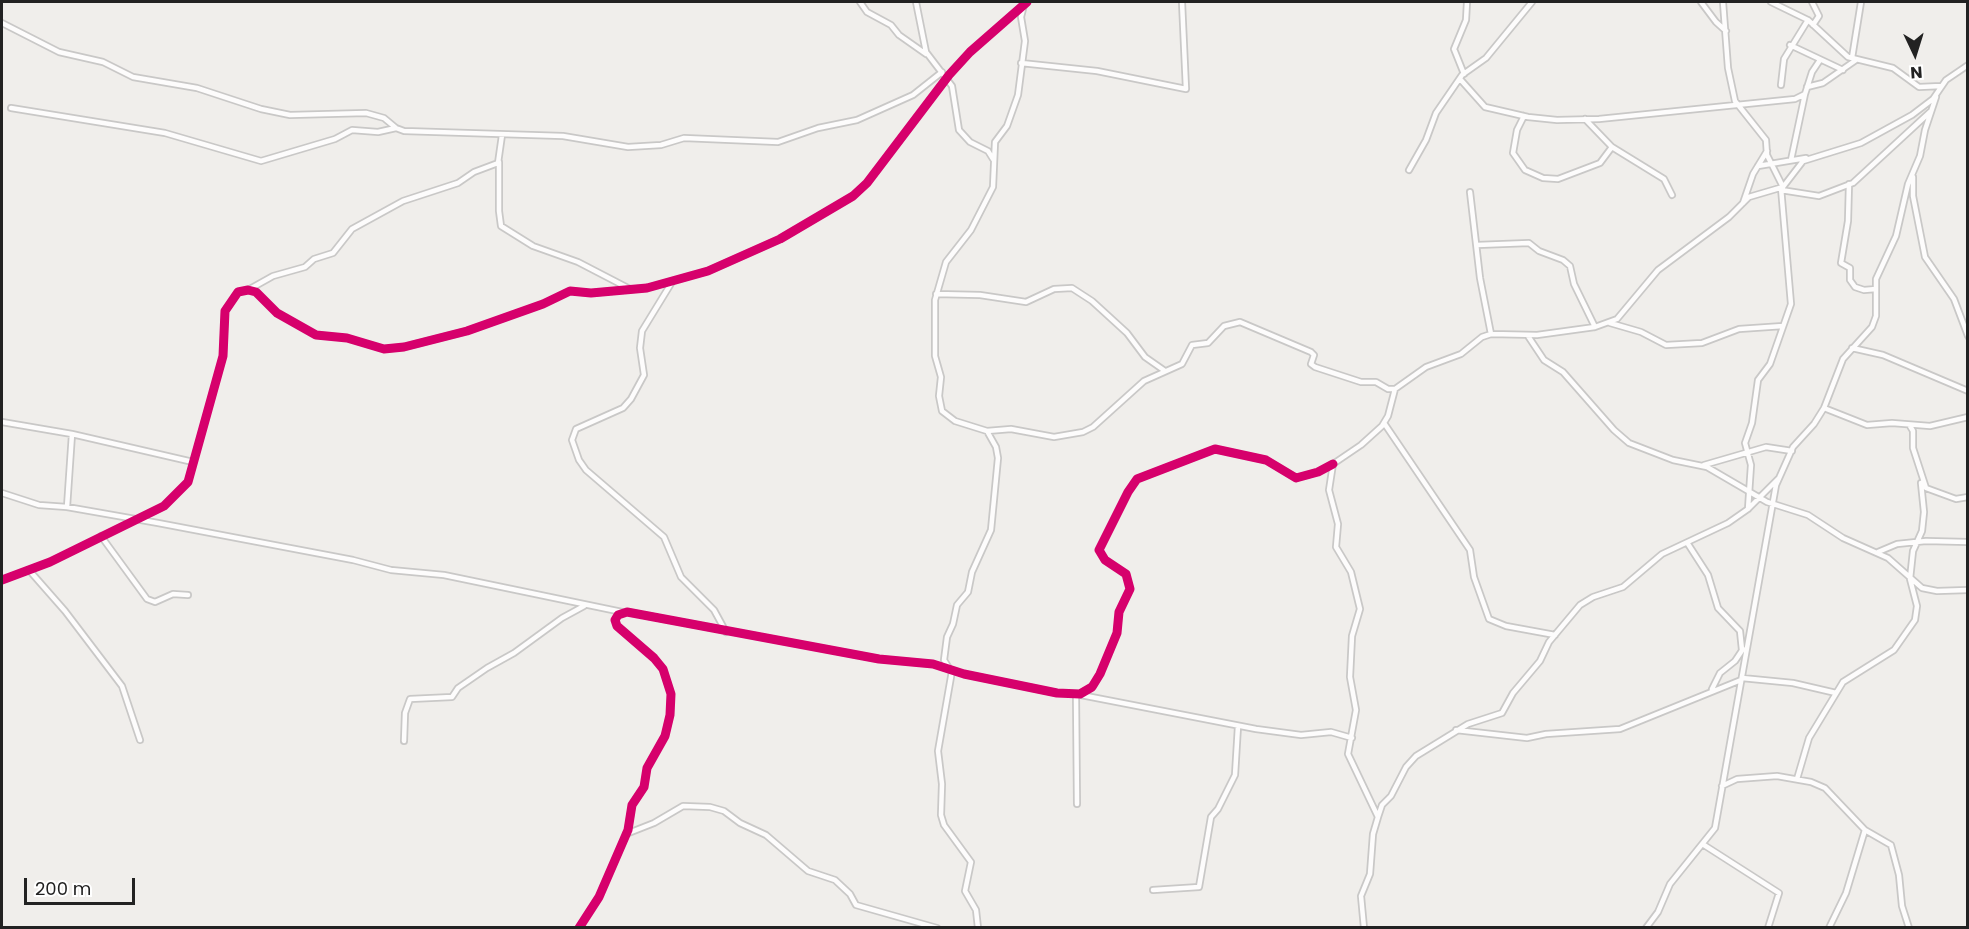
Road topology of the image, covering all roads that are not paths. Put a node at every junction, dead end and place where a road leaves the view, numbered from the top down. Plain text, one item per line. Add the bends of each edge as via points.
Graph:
1 (860, 2) edge
2 (916, 2) edge
3 (1026, 2) edge
4 (1182, 2) edge
5 (1467, 2) edge
6 (1532, 2) edge
7 (1701, 2) edge
8 (1724, 2) edge
9 (1771, 2) edge
10 (1812, 2) edge
11 (1861, 2) edge
12 (1808, 21) junction
13 (2, 23) edge
14 (1813, 25) junction
15 (1726, 31) junction
16 (1790, 45) junction
17 (928, 56) junction
18 (1854, 59) junction
19 (1820, 60) junction
20 (1021, 63) junction
21 (1968, 65) edge
22 (1843, 70) junction
23 (942, 72) junction
24 (1464, 74) junction
25 (947, 77) junction
26 (1460, 79) junction
27 (1781, 85) dead end
28 (1941, 86) junction
29 (1807, 87) junction
30 (1805, 94) junction
31 (1936, 95) junction
32 (1737, 105) junction
33 (11, 108) dead end
34 (1930, 112) junction
35 (1524, 116) junction
36 (1585, 119) junction
37 (396, 128) junction
38 (502, 135) junction
39 (1612, 147) junction
40 (1767, 151) junction
41 (1817, 155) junction
42 (1791, 160) junction
43 (994, 161) junction
44 (500, 162) junction
45 (1772, 162) junction
46 (1758, 166) junction
47 (1409, 170) dead end
48 (1913, 172) junction
49 (1850, 184) junction
50 (1782, 188) junction
51 (1470, 192) dead end
52 (1672, 195) dead end
53 (1743, 203) junction
54 (1477, 245) junction
55 (672, 282) junction
56 (630, 289) junction
57 (1876, 289) junction
58 (248, 290) junction
59 (936, 294) junction
60 (1610, 322) junction
61 (1783, 326) junction
62 (1595, 327) junction
63 (1491, 334) junction
64 (1528, 336) junction
65 (1968, 336) edge
66 (1852, 348) junction
67 (1165, 371) junction
68 (1395, 389) junction
69 (1968, 391) edge
70 (1824, 408) junction
71 (1967, 417) edge
72 (2, 422) edge
73 (1384, 423) junction
74 (1910, 426) junction
75 (987, 431) junction
76 (72, 434) junction
77 (1792, 451) junction
78 (1748, 453) junction
79 (193, 462) junction
80 (1333, 464) junction
81 (1702, 465) junction
82 (1778, 479) junction
83 (1921, 483) dead end
84 (1751, 492) junction
85 (2, 493) edge
86 (1758, 497) junction
87 (1968, 497) edge
88 (1772, 504) junction
89 (67, 507) junction
90 (1748, 509) junction
91 (136, 520) junction
92 (101, 536) junction
93 (1917, 542) junction
94 (1968, 542) edge
95 (1688, 544) junction
96 (1878, 552) junction
97 (28, 570) junction
98 (1910, 579) junction
99 (2, 580) edge
100 (1968, 590) edge
101 (188, 595) dead end
102 (586, 606) junction
103 (626, 612) junction
104 (726, 632) junction
105 (1555, 635) junction
106 (1747, 644) junction
107 (1742, 650) junction
108 (951, 671) junction
109 (1741, 679) junction
110 (1712, 690) junction
111 (1836, 693) junction
112 (1077, 694) junction
113 (1238, 726) junction
114 (1456, 730) junction
115 (1352, 738) junction
116 (140, 740) dead end
117 (404, 741) dead end
118 (1724, 778) junction
119 (1737, 779) junction
120 (1797, 779) junction
121 (1722, 786) junction
122 (1077, 804) dead end
123 (1378, 817) junction
124 (1865, 830) junction
125 (626, 834) junction
126 (1704, 845) junction
127 (1153, 890) dead end
128 (579, 927) edge
129 (937, 927) edge
130 (978, 927) edge
131 (1365, 927) edge
132 (1646, 927) edge
133 (1768, 927) edge
134 (1829, 927) edge
135 (1909, 927) edge

1 - 17 street via 867,12 891,25
2 - 17 street
3 - 20 street via 1022,14 1025,37
3 - 25 street
4 - 20 street via 1186,89 1097,71
5 - 24 street via 1466,20 1454,49
6 - 24 street via 1486,58
7 - 15 street
8 - 15 street
9 - 12 street
10 - 14 street via 1819,16
11 - 18 street
12 - 14 street
12 - 16 street
13 - 37 street via 59,52 103,62 140,79 197,88 294,116 366,112 384,118
14 - 18 street via 1831,44
15 - 32 street via 1728,68
16 - 19 street
16 - 27 street
17 - 23 street
18 - 22 street
18 - 28 street via 1893,68 1919,87
19 - 22 street
19 - 29 street
20 - 43 street via 1016,102 1007,126 996,138
21 - 28 street
22 - 29 street via 1818,86
23 - 25 street
23 - 38 street via 913,95 857,120 774,142 684,138 662,145 628,147 573,137
24 - 26 street
25 - 43 street via 960,130 969,142 988,151
25 - 55 street via 872,177 853,196 780,239 708,271
26 - 35 street via 1485,107
26 - 47 street via 1436,112
28 - 31 street
29 - 30 street
30 - 32 street via 1795,99
30 - 42 street
31 - 34 street
31 - 41 street via 1912,115 1876,135
32 - 36 street
32 - 40 street via 1765,139
33 - 37 street via 165,133 261,161 335,139 350,130 378,132
34 - 48 street
34 - 49 street via 1869,171
35 - 36 street
35 - 39 street via 1513,153 1526,170 1543,178 1558,179 1600,163
36 - 39 street
37 - 38 street via 422,133
38 - 44 street
39 - 52 street via 1664,179
40 - 45 street
40 - 46 street
41 - 42 street
41 - 50 street via 1799,164
42 - 45 street
43 - 59 street via 993,187 971,230 946,262
44 - 56 street via 501,226 533,246 570,259
44 - 58 street via 458,183 403,201 352,229 333,253
45 - 46 street
45 - 50 street
46 - 53 street
48 - 57 street via 1898,229 1876,279
48 - 65 street via 1913,196 1925,257 1954,299
49 - 50 street via 1819,196
49 - 57 street via 1840,263 1850,268 1855,287
50 - 53 street via 1753,195
50 - 61 street via 1791,297
51 - 54 street
53 - 60 street via 1658,270 1622,314
54 - 62 street via 1529,243 1563,260 1570,266 1574,284
54 - 63 street
55 - 56 street
55 - 104 street via 642,331 644,375 634,395 623,408 576,429 572,440 586,470 664,537 681,577 714,610
56 - 58 street via 570,291 467,331 384,349 347,338 316,335 277,313 256,292
57 - 66 street via 1872,327
58 - 79 street via 238,292 227,305 223,356
59 - 67 street via 1026,302 1054,289 1072,288 1092,301 1127,333 1145,357
59 - 75 street via 935,356 941,377 942,411 955,421
60 - 61 street via 1666,345 1701,344 1742,328
60 - 62 street
61 - 78 street via 1770,364 1758,380 1752,423 1745,440
62 - 64 street
63 - 64 street
63 - 68 street via 1461,354 1426,367
64 - 81 street via 1544,360 1563,372 1626,441 1673,460
66 - 69 street via 1883,355
66 - 70 street via 1839,366
67 - 68 street via 1182,364 1192,345 1208,343 1224,327 1240,322 1313,352 1311,364 1315,367
67 - 75 street via 1143,381 1093,427 1073,436 1046,437 1011,429
68 - 73 street
70 - 74 street via 1860,423
70 - 77 street
71 - 74 street via 1930,426
72 - 76 street
73 - 80 street
73 - 105 street via 1470,550 1474,577 1489,619
74 - 87 street via 1922,484 1936,494 1956,499
75 - 108 street via 998,458 991,530 946,637 944,660
76 - 79 street
76 - 89 street
77 - 78 street via 1766,447
77 - 82 street
78 - 81 street
78 - 84 street via 1752,465
79 - 91 street via 190,479 175,498
80 - 112 street via 1296,478 1272,462 1215,449 1137,479 1099,550 1105,560 1126,574 1130,589 1100,674 1092,687
80 - 115 street via 1329,490 1338,524 1336,547 1351,573 1360,609 1352,644 1350,677 1356,710
81 - 84 street
82 - 86 street
82 - 88 street
83 - 93 street via 1924,512
84 - 86 street
84 - 90 street
85 - 89 street via 39,505
86 - 88 street
86 - 90 street
88 - 96 street via 1808,514 1843,538
88 - 106 street
89 - 91 street
90 - 95 street
91 - 92 street
91 - 102 street via 391,570 444,575
92 - 97 street
92 - 101 street via 147,599 154,602 173,594
93 - 94 street
93 - 96 street via 1897,544
93 - 98 street
95 - 105 street via 1659,556 1623,587 1585,601
95 - 107 street via 1708,575 1718,608 1740,631
96 - 98 street
97 - 99 street
97 - 116 street via 74,622 122,686
98 - 100 street via 1928,590
98 - 111 street via 1917,606 1913,624 1894,650 1848,678
102 - 103 street
102 - 117 street via 561,618 458,688 452,697 410,699
103 - 104 street
103 - 125 street via 617,616 617,626 659,663 669,685 671,703 666,732 648,765 644,787 632,805
104 - 108 street via 879,659 933,664
105 - 114 street via 1502,713
106 - 107 street
106 - 109 street
107 - 110 street via 1720,674
108 - 112 street
108 - 130 street via 938,751 940,815 971,862 965,891 978,915
109 - 110 street
109 - 111 street via 1804,685
109 - 118 street
110 - 114 street via 1607,731 1527,738
111 - 120 street via 1809,738
112 - 113 street
112 - 122 street
113 - 115 street via 1301,735 1331,732
113 - 127 street via 1235,775 1210,817 1199,887
114 - 123 street via 1426,747 1411,761
115 - 123 street via 1350,763
118 - 119 street
118 - 121 street
119 - 120 street
119 - 121 street
120 - 124 street via 1825,788
121 - 126 street via 1715,828
123 - 131 street via 1370,874 1361,896
124 - 134 street via 1846,893
124 - 135 street via 1892,848
125 - 128 street via 599,897
125 - 129 street via 683,806 724,811 766,835 808,871 835,880 856,906
126 - 132 street via 1670,884 1657,915
126 - 133 street via 1779,893

